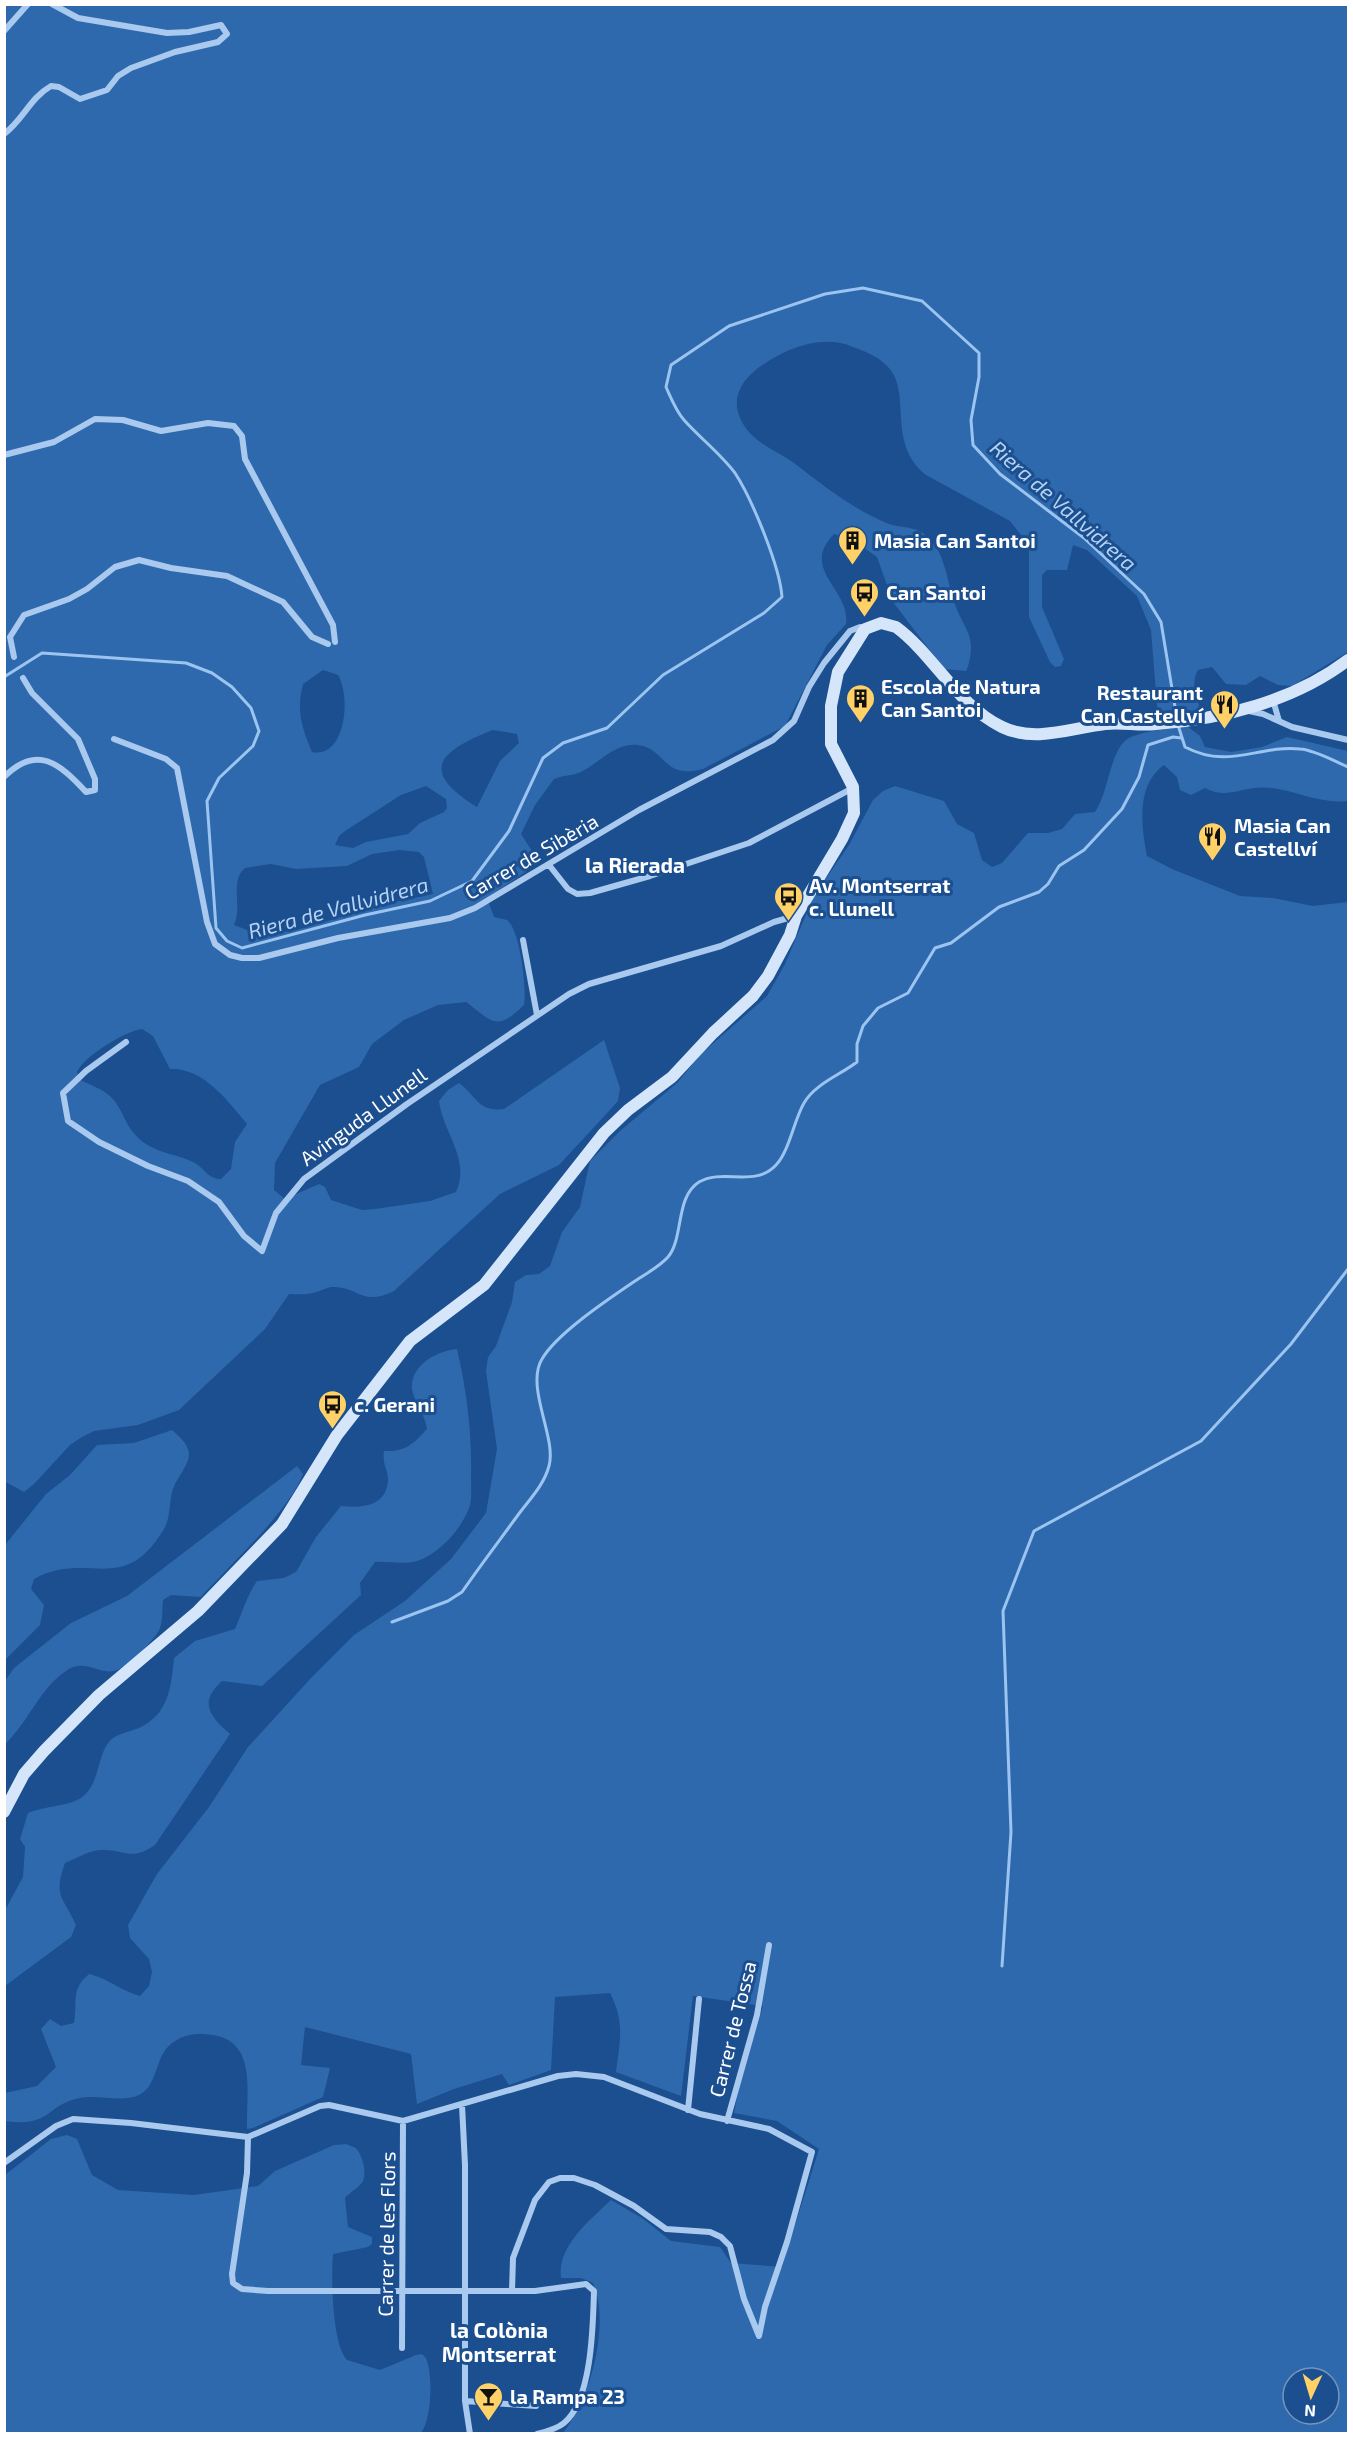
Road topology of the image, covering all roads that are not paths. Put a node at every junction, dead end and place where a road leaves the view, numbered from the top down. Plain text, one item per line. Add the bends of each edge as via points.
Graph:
1 (28, 4) edge
2 (52, 4) edge
3 (4, 31) edge
4 (4, 134) edge
5 (4, 455) edge
6 (865, 629) junction
7 (14, 657) dead end
8 (1348, 660) edge
9 (24, 678) dead end
10 (1270, 701) junction
11 (1239, 711) junction
12 (1271, 717) junction
13 (1282, 723) junction
14 (114, 740) dead end
15 (1348, 740) edge
16 (4, 777) edge
17 (853, 788) junction
18 (549, 865) junction
19 (796, 916) junction
20 (523, 940) dead end
21 (537, 1015) junction
22 (126, 1042) dead end
23 (4, 1812) edge
24 (769, 1945) dead end
25 (699, 1999) dead end
26 (462, 2105) junction
27 (688, 2110) junction
28 (402, 2121) junction
29 (727, 2121) junction
30 (248, 2137) junction
31 (4, 2163) edge
32 (463, 2289) junction
33 (401, 2291) junction
34 (512, 2291) junction
35 (402, 2348) dead end
36 (465, 2401) junction
37 (536, 2406) dead end
38 (470, 2433) edge
39 (537, 2433) edge

1 - 3 street
2 - 4 street via 68,15 87,20 167,33 221,25 227,34 218,42 131,68 98,94 80,99 51,86 35,98
5 - 7 street via 54,442 95,419 114,418 161,431 219,422 234,426 242,435 245,459 333,625 331,643 312,637 283,602 227,576 139,560 115,567 69,599 24,615 10,638
6 - 11 street via 881,623 896,627 983,715 1009,730 1039,734 1109,724 1166,723
6 - 17 street via 838,672 830,716 832,749
6 - 18 street, Carrer de Sibèria via 850,631 812,682 794,721 776,738 639,810
8 - 10 street via 1324,677
9 - 16 street via 30,690 78,739 95,779 95,790 86,792 59,767 33,759 19,762
10 - 11 street
10 - 12 street via 1267,710
10 - 13 street
11 - 12 street
12 - 13 street
13 - 15 street
14 - 18 street, Carrer de Sibèria via 166,759 177,768 210,933 220,949 235,957 259,958 338,938 460,916
17 - 18 street via 748,843 597,891 577,894 568,889
17 - 19 street via 852,818
19 - 21 street, Avinguda Llunell via 721,946 589,984
19 - 23 street via 782,952 753,996 672,1077 617,1120 551,1197 484,1285 410,1341 337,1435 282,1524 198,1611 99,1695 44,1751 24,1774
20 - 21 street
21 - 22 street, Avinguda Llunell via 304,1179 276,1213 262,1251 244,1236 219,1202 188,1181 99,1142 69,1121 63,1094 86,1071
24 - 29 street, Carrer de Tossa via 757,2014
25 - 27 street
26 - 27 street via 558,2076 592,2074
26 - 28 street
26 - 32 street
27 - 29 street
28 - 30 street via 329,2105
28 - 33 street, Carrer de les Flors
29 - 34 street via 768,2129 812,2152 759,2336 730,2246 721,2237 710,2232 666,2229 625,2201 574,2178 549,2182 535,2200 513,2258
30 - 31 street via 85,2119 64,2122
30 - 33 street via 250,2153 233,2283 242,2289 268,2291
32 - 33 street
32 - 34 street
32 - 36 street
33 - 35 street, Carrer de les Flors
34 - 39 street via 586,2284 594,2291 591,2343 584,2385 575,2408 564,2424
36 - 37 street
36 - 38 street

